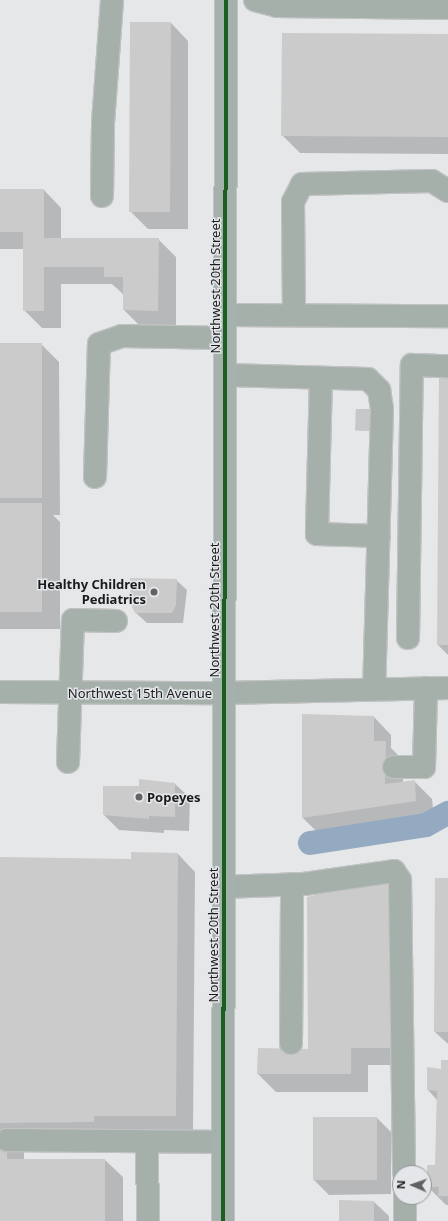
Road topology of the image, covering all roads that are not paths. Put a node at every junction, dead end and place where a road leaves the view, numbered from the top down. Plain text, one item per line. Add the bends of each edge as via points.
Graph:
1 (112, 0) edge
2 (226, 0) edge
3 (255, 0) edge
4 (448, 8) edge
5 (448, 191) edge
6 (102, 196) dead end
7 (225, 315) junction
8 (294, 315) junction
9 (448, 316) edge
10 (225, 338) junction
11 (448, 366) edge
12 (225, 375) junction
13 (321, 378) junction
14 (368, 379) junction
15 (367, 406) tunnel mouth
16 (366, 431) tunnel mouth
17 (95, 477) dead end
18 (379, 506) junction
19 (379, 536) junction
20 (116, 621) dead end
21 (408, 638) dead end
22 (426, 688) junction
23 (448, 688) edge
24 (374, 689) junction
25 (0, 692) edge
26 (68, 692) junction
27 (224, 693) junction
28 (68, 762) dead end
29 (394, 767) dead end
30 (292, 884) junction
31 (223, 887) junction
32 (291, 1043) dead end
33 (7, 1140) dead end
34 (147, 1142) junction
35 (223, 1142) junction
36 (404, 1165) edge
37 (405, 1205) edge
38 (148, 1221) edge
39 (223, 1221) edge
40 (405, 1221) edge

1 - 6 street via 103,123
2 - 7 main road, Northwest 20th Street
3 - 4 street via 277,6
5 - 8 street via 432,181 302,184 294,202
7 - 8 street
7 - 10 main road, Northwest 20th Street
8 - 9 street
10 - 12 main road, Northwest 20th Street
10 - 17 street via 122,336 99,344
11 - 21 street via 412,366
12 - 13 street
12 - 27 main road, Northwest 20th Street
13 - 14 street
13 - 19 street via 317,534
14 - 15 street
14 - 18 street via 379,390 382,409
16 - 18 street via 366,462
18 - 19 street
19 - 24 street
20 - 26 street via 72,620
22 - 23 street, Northwest 15th Avenue
22 - 24 street, Northwest 15th Avenue
22 - 29 street via 424,767
24 - 27 street, Northwest 15th Avenue
25 - 26 street, Northwest 15th Avenue
26 - 27 street, Northwest 15th Avenue
26 - 28 street
27 - 31 main road, Northwest 20th Street
30 - 31 street
30 - 32 street
30 - 36 street via 394,871 400,880
31 - 35 main road, Northwest 20th Street
33 - 34 street
34 - 35 street
34 - 38 street
35 - 39 main road, Northwest 20th Street
37 - 40 street

